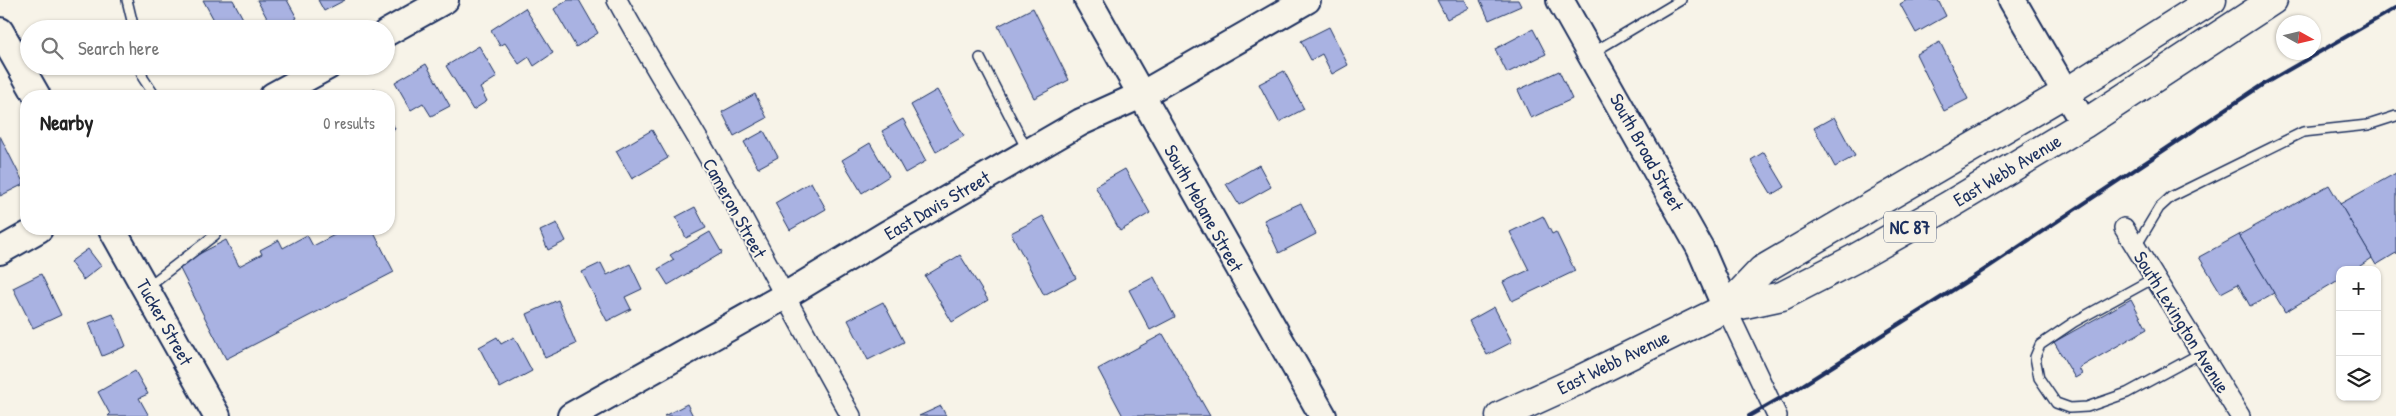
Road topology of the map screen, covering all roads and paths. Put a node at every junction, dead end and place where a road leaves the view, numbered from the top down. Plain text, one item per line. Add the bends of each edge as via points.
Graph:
1 (127, 0) edge
2 (445, 0) edge
3 (617, 0) edge
4 (1088, 0) edge
5 (1307, 0) edge
6 (1560, 0) edge
7 (1681, 0) edge
8 (2012, 0) edge
9 (2212, 0) edge
10 (2273, 0) edge
11 (132, 20) edge
12 (395, 29) edge
13 (0, 31) edge
14 (1591, 53) junction
15 (980, 58) dead end
16 (20, 66) edge
17 (25, 75) edge
18 (142, 75) edge
19 (312, 75) edge
20 (34, 90) edge
21 (151, 90) edge
22 (284, 90) edge
23 (2065, 93) junction
24 (1141, 95) junction
25 (2396, 116) edge
26 (2084, 124) junction
27 (1028, 152) junction
28 (2124, 228) dead end
29 (28, 235) edge
30 (115, 235) edge
31 (215, 235) edge
32 (2135, 248) junction
33 (0, 251) edge
34 (2154, 278) junction
35 (145, 288) junction
36 (783, 296) junction
37 (1726, 308) junction
38 (2201, 353) junction
39 (217, 416) edge
40 (571, 416) edge
41 (851, 416) edge
42 (1323, 416) edge
43 (1500, 416) edge
44 (1777, 416) edge
45 (2240, 416) edge

1 - 11 lane
2 - 12 street
3 - 36 street, Cameron Street via 732,199
4 - 24 street, South Mebane Street
5 - 24 street, East Davis Street
6 - 14 street, South Broad Street
7 - 14 lane
8 - 23 street
9 - 23 highway, East Webb Avenue / NC 87
10 - 26 highway, East Webb Avenue / NC 87
13 - 16 street
14 - 37 street, South Broad Street via 1700,248
15 - 27 lane
17 - 20 street
18 - 21 lane
19 - 22 street
23 - 26 street
23 - 37 highway, East Webb Avenue / NC 87 via 1762,270
24 - 27 street, East Davis Street via 1081,122
24 - 42 street, South Mebane Street
25 - 32 lane via 2368,125 2304,132 2171,197 2159,208
26 - 37 highway, East Webb Avenue / NC 87 via 1940,210 1782,296
27 - 36 street, East Davis Street
28 - 32 street, South Lexington Avenue
29 - 33 street
30 - 35 street, Tucker Street
31 - 35 lane
32 - 34 street, South Lexington Avenue
34 - 38 street, South Lexington Avenue
34 - 38 lane via 2074,322 2040,345 2035,357 2039,378 2056,403 2070,408 2088,408 2127,393
35 - 39 street, Tucker Street
36 - 40 street, East Davis Street
36 - 41 street, Cameron Street
37 - 43 highway, East Webb Avenue / NC 87
37 - 44 street
38 - 45 street, South Lexington Avenue

